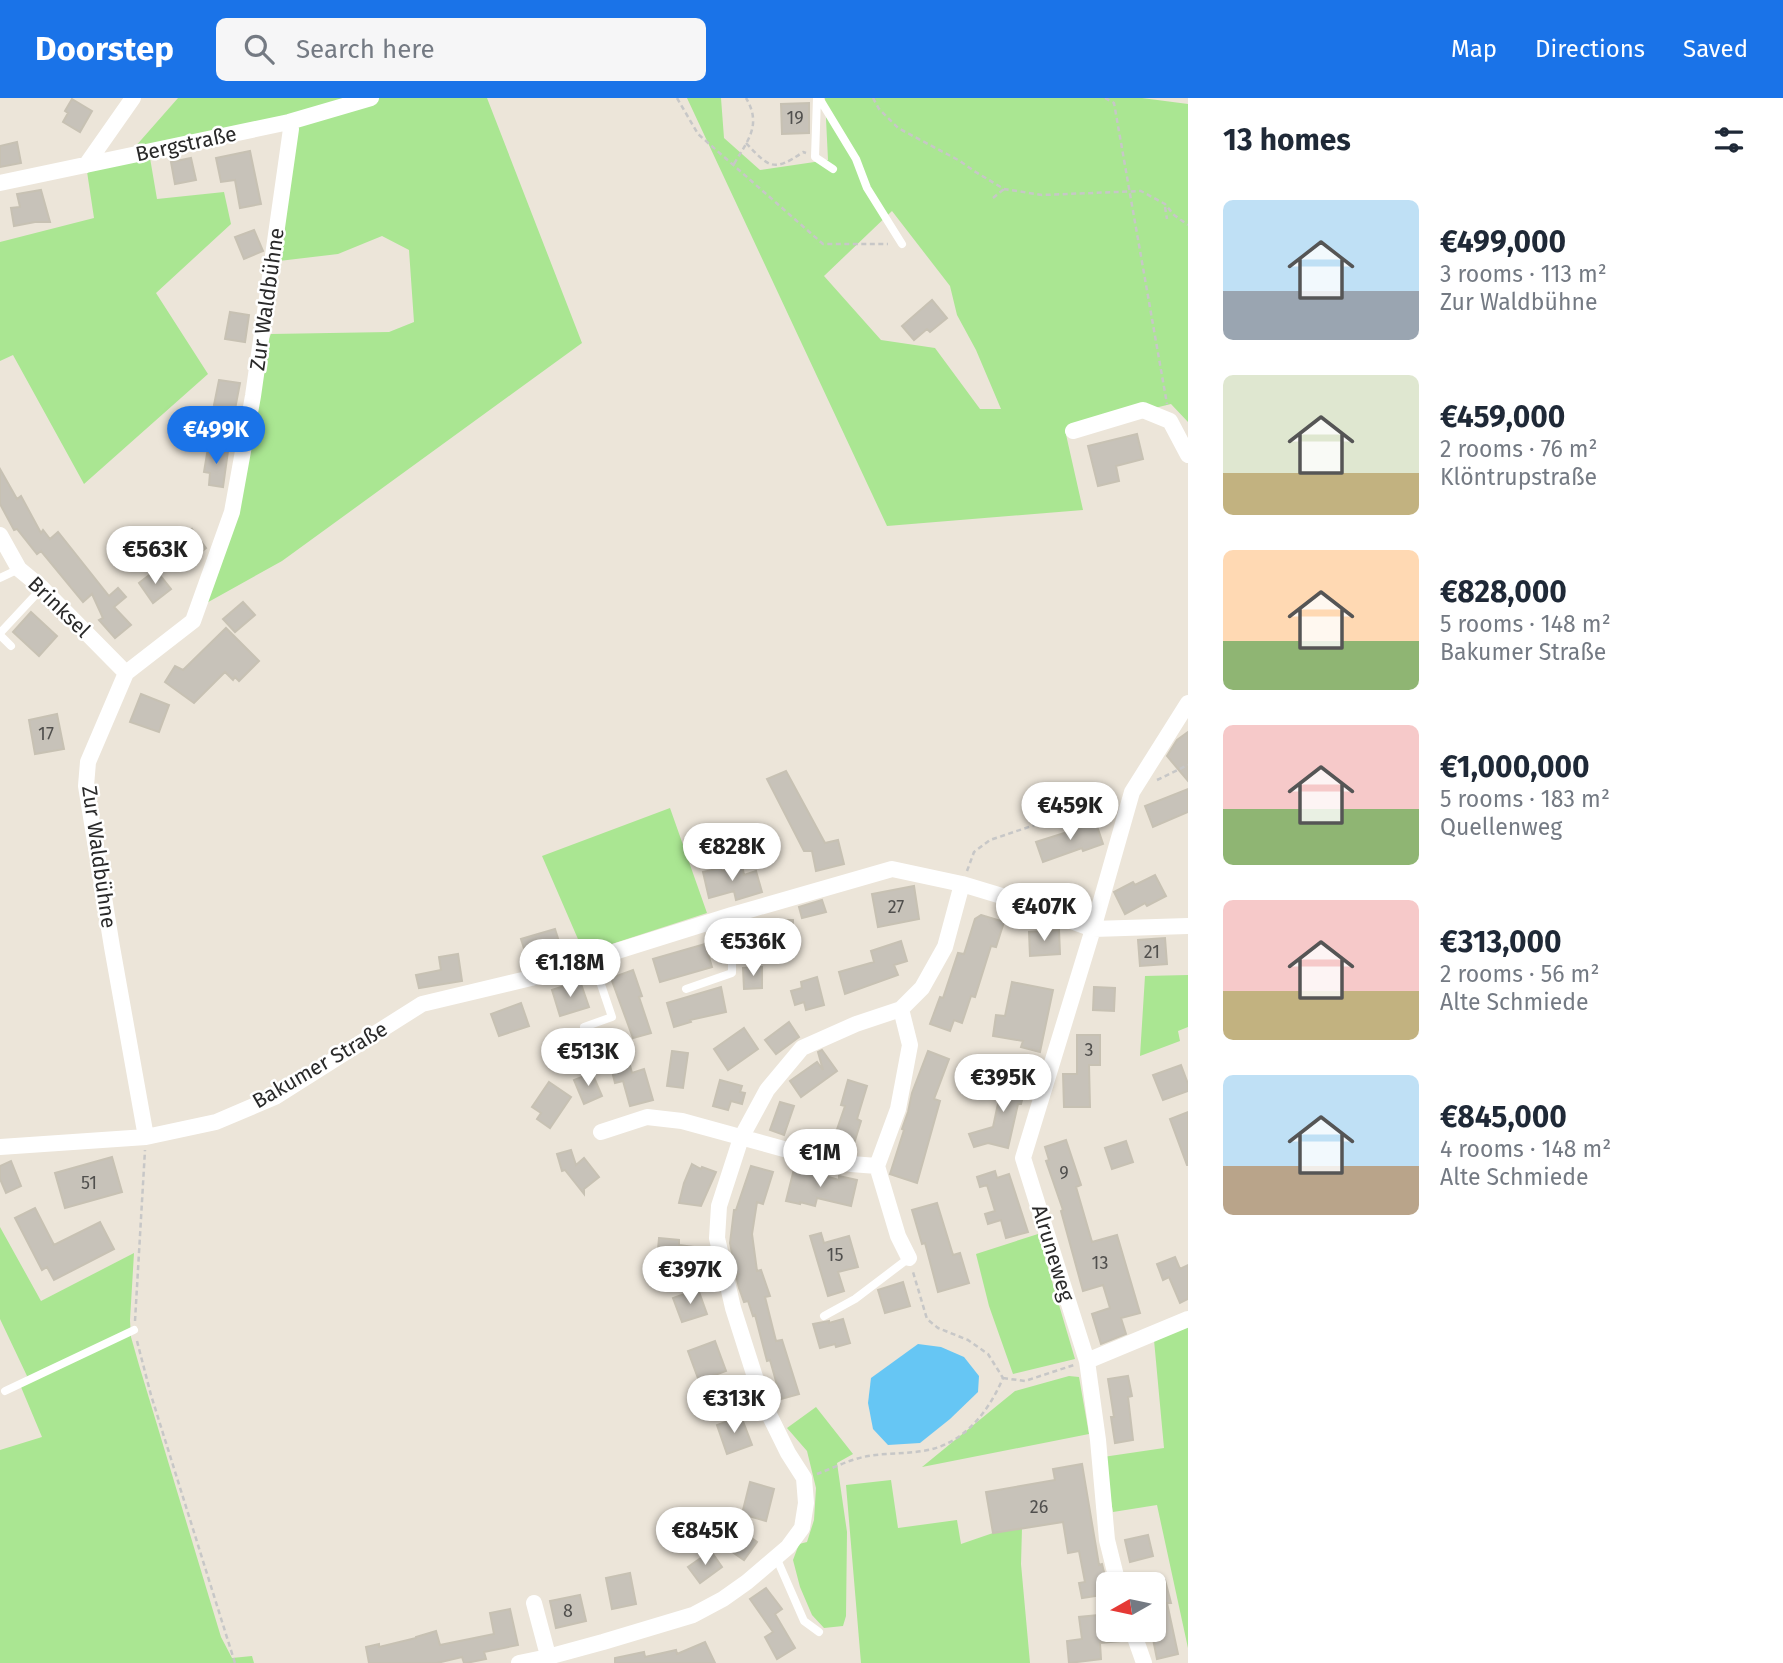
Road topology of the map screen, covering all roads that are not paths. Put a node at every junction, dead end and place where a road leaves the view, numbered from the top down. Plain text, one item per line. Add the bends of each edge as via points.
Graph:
1 (133, 98) edge
2 (371, 98) edge
3 (818, 98) edge
4 (289, 122) junction
5 (86, 165) junction
6 (833, 169) dead end
7 (0, 183) edge
8 (902, 244) road end
9 (1073, 431) dead end
10 (1188, 455) edge
11 (0, 535) edge
12 (19, 569) junction
13 (0, 578) edge
14 (42, 588) junction
15 (0, 634) edge
16 (11, 646) dead end
17 (126, 673) junction
18 (1188, 703) edge
19 (962, 884) junction
20 (732, 915) junction
21 (1188, 926) edge
22 (1093, 929) junction
23 (592, 958) junction
24 (685, 989) dead end
25 (901, 1009) junction
26 (583, 1027) dead end
27 (601, 1132) dead end
28 (146, 1137) junction
29 (741, 1138) junction
30 (0, 1147) edge
31 (877, 1166) junction
32 (909, 1258) joint
33 (824, 1316) dead end
34 (1188, 1320) edge
35 (134, 1330) road end
36 (1087, 1361) junction
37 (5, 1391) dead end
38 (776, 1557) junction
39 (1115, 1572) edge
40 (534, 1603) dead end
41 (819, 1632) dead end
42 (1137, 1642) edge
43 (549, 1660) edge
44 (519, 1663) edge
45 (1144, 1663) edge

1 - 5 street
2 - 4 street, Bergstraße
3 - 6 lane via 815,157
3 - 8 lane
4 - 5 street, Bergstraße
4 - 17 street, Zur Waldbühne via 271,274 232,512 193,621
5 - 7 street, Bergstraße
9 - 10 street via 1143,410 1170,421
11 - 12 street, Brinksel
12 - 13 lane
12 - 14 street, Brinksel
14 - 15 lane
14 - 17 street, Brinksel
15 - 16 lane
17 - 28 street, Zur Waldbühne via 88,762 86,786
18 - 22 street, Alruneweg via 1132,792
19 - 20 street, Bakumer Straße via 892,869
19 - 22 street, Bakumer Straße
19 - 25 street via 945,947 922,988
20 - 23 street, Bakumer Straße
20 - 24 lane via 732,973
21 - 22 street, Bakumer Straße
22 - 36 street, Alruneweg via 1023,1158
23 - 26 lane via 612,1017
23 - 28 street, Bakumer Straße via 422,1004 275,1097 216,1122
25 - 29 street via 802,1048 766,1090
25 - 31 street via 911,1045 898,1109
27 - 29 street via 647,1117 682,1121
28 - 30 street, Bakumer Straße
29 - 31 street
29 - 38 street via 719,1206 718,1238 733,1308 763,1402 804,1478 802,1528
31 - 32 street
32 - 33 lane
34 - 36 street
35 - 37 lane
36 - 39 street, Alruneweg via 1107,1540
38 - 41 lane via 804,1621
38 - 43 street via 723,1599 693,1615
40 - 43 street
42 - 45 street
43 - 44 street

